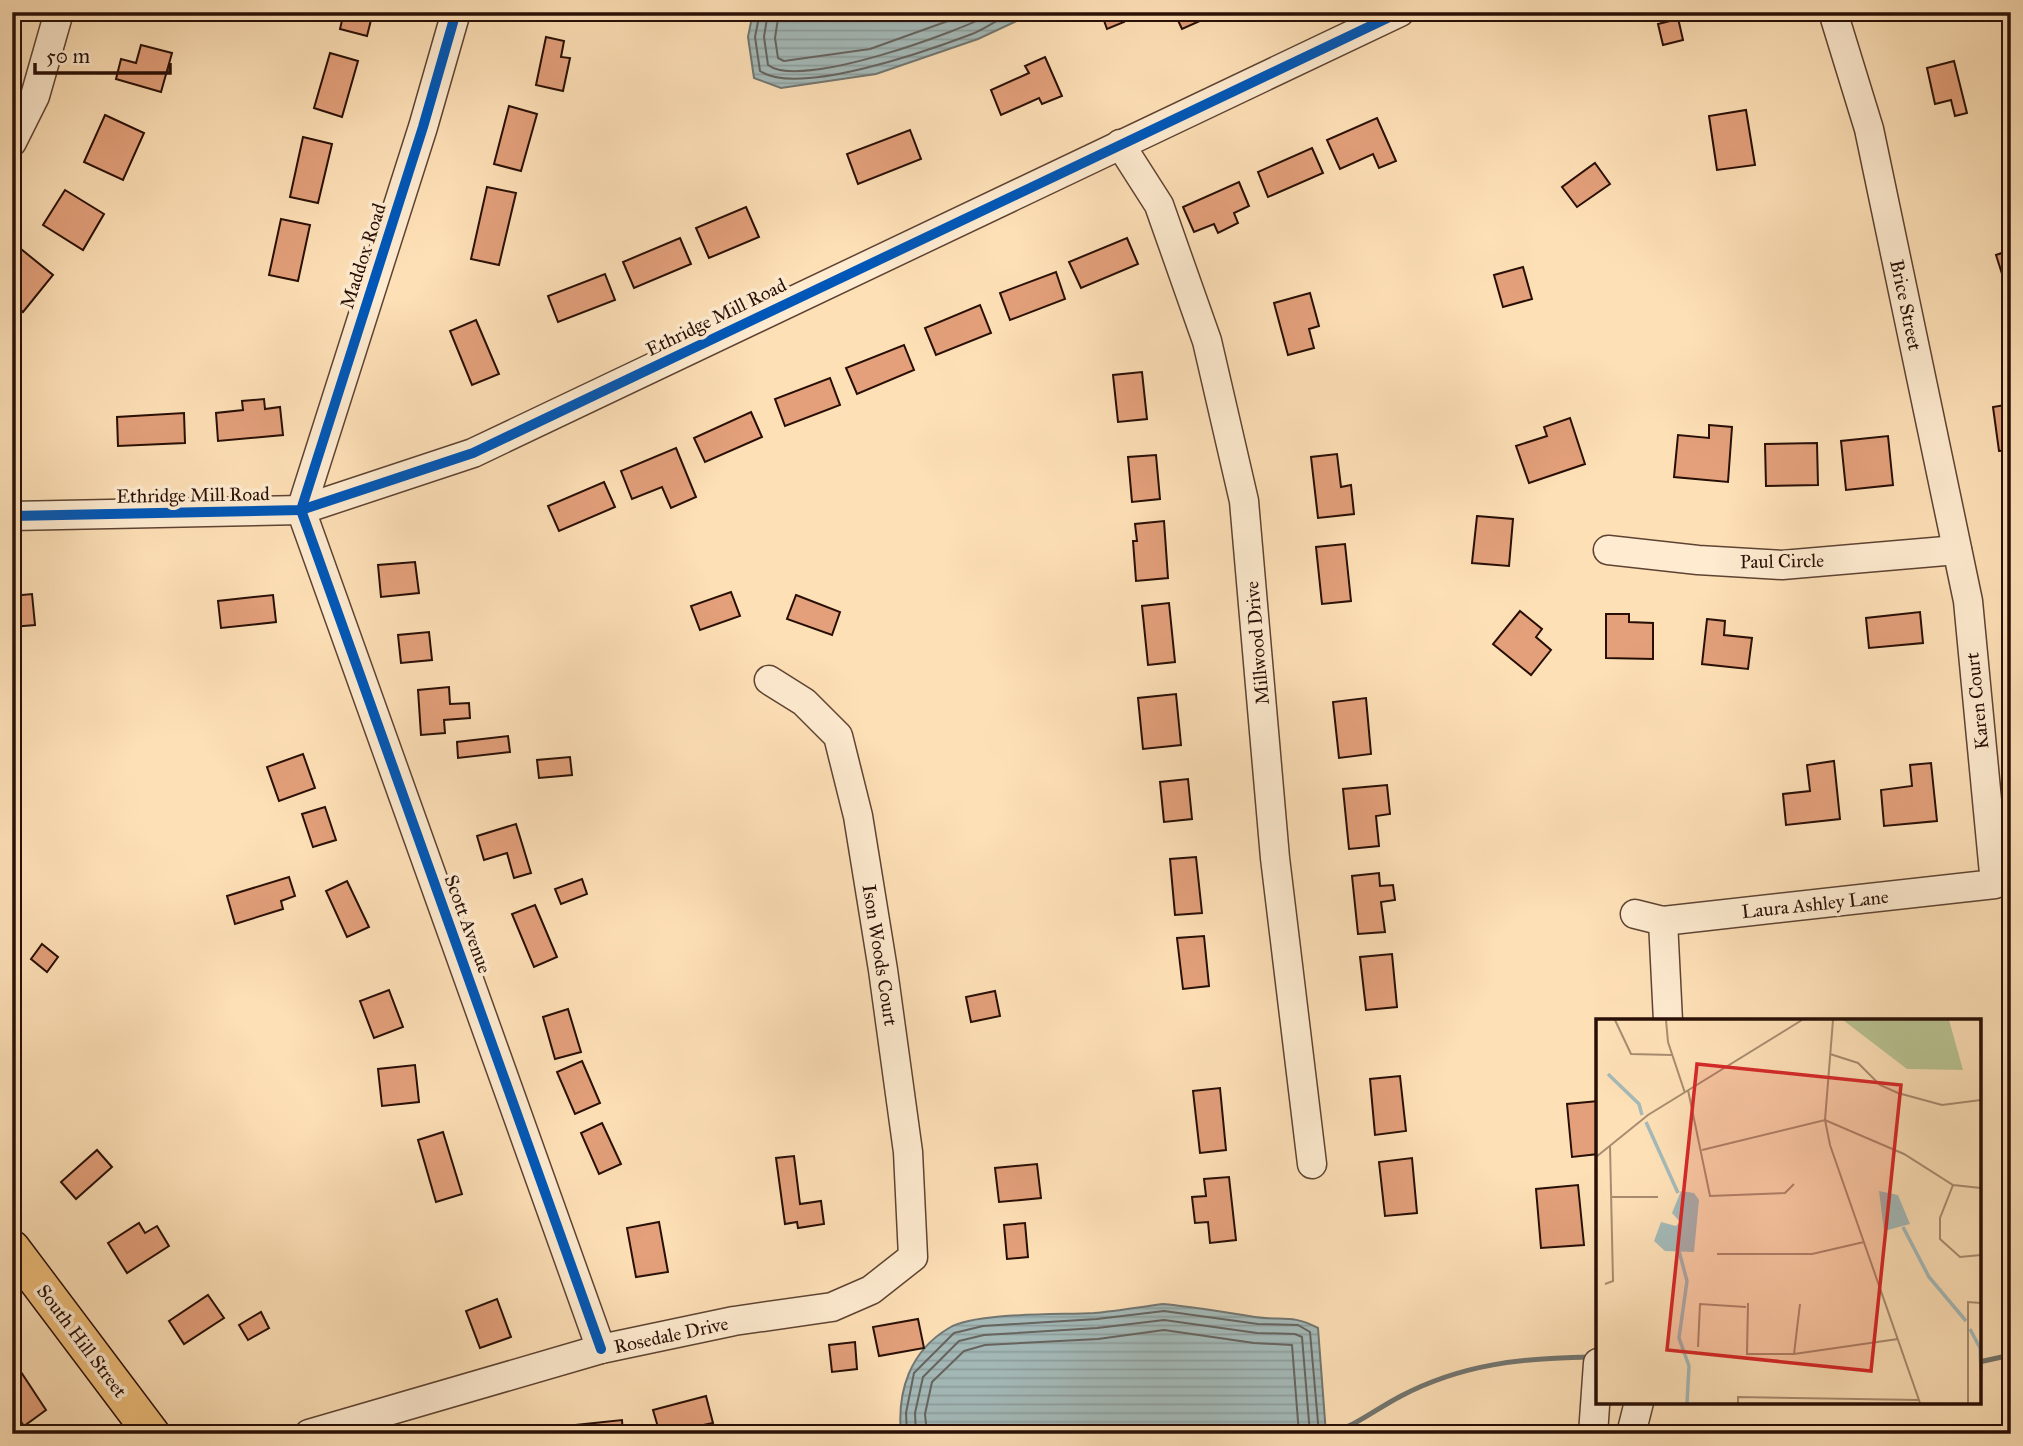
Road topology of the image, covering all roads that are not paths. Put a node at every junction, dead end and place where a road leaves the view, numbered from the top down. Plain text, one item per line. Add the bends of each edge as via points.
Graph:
1 (59, 12) edge
2 (456, 12) edge
3 (1400, 12) edge
4 (1833, 12) edge
5 (12, 142) edge
6 (1120, 144) junction
7 (301, 510) junction
8 (12, 516) edge
9 (1608, 550) dead end
10 (1957, 551) junction
11 (1968, 601) joint
12 (769, 680) dead end
13 (1995, 884) joint
14 (1635, 914) dead end
15 (1662, 921) junction
16 (1668, 1019) edge
17 (1312, 1164) dead end
18 (12, 1248) edge
19 (905, 1263) joint
20 (601, 1349) junction
21 (1596, 1391) edge
22 (1638, 1404) edge
23 (152, 1434) edge
24 (309, 1434) edge
25 (1593, 1434) edge
26 (1631, 1434) edge

1 - 5 street via 35,96
2 - 7 street, Maddox Road
3 - 6 street, Ethridge Mill Road
4 - 10 street, Brice Street via 1869,129
6 - 7 street, Ethridge Mill Road via 473,453
6 - 17 street, Millwood Drive via 1159,205 1207,341 1244,501 1275,858
7 - 8 street, Ethridge Mill Road
7 - 20 street, Scott Avenue
9 - 10 street, Paul Circle via 1782,565
10 - 11 street, Brice Street
11 - 13 street, Karen Court
12 - 19 street, Ison Woods Court via 804,702 838,736 858,816 908,1152 913,1256
13 - 15 street, Laura Ashley Lane
14 - 15 street, Laura Ashley Lane
15 - 16 street
18 - 23 main road, South Hill Street
19 - 20 street, Rosedale Drive via 871,1290 832,1307 734,1321
20 - 24 street, Rosedale Drive
21 - 25 street
22 - 26 street

